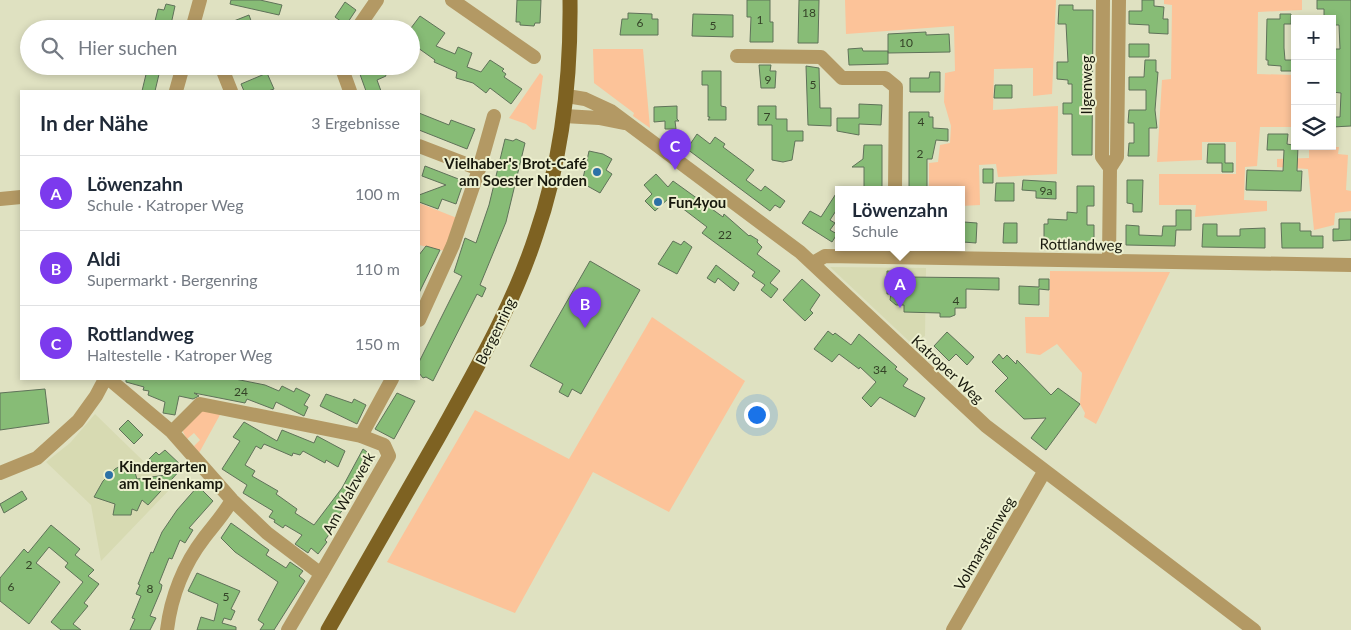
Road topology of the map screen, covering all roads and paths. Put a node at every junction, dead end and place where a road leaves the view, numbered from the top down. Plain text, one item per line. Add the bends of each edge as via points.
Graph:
1 (200, 0) edge
2 (378, 0) edge
3 (452, 0) edge
4 (570, 0) edge
5 (1103, 0) edge
6 (1119, 0) edge
7 (197, 20) edge
8 (364, 20) edge
9 (737, 56) dead end
10 (534, 57) dead end
11 (180, 75) edge
12 (225, 75) edge
13 (344, 75) edge
14 (176, 90) edge
15 (231, 90) edge
16 (350, 90) edge
17 (567, 96) junction
18 (494, 116) dead end
19 (564, 116) junction
20 (627, 123) junction
21 (420, 146) edge
22 (1110, 168) junction
23 (479, 169) junction
24 (895, 186) edge
25 (20, 197) edge
26 (0, 199) edge
27 (895, 252) edge
28 (1109, 260) junction
29 (812, 263) junction
30 (1351, 265) edge
31 (420, 318) edge
32 (104, 380) edge
33 (110, 380) edge
34 (391, 380) edge
35 (172, 432) junction
36 (361, 436) junction
37 (1044, 472) junction
38 (0, 473) edge
39 (232, 500) junction
40 (321, 574) junction
41 (167, 630) edge
42 (288, 630) edge
43 (328, 630) edge
44 (953, 630) edge
45 (1254, 630) edge

1 - 7 street
2 - 8 street
3 - 10 street
4 - 17 main road, Bergenring
5 - 22 street, Ilgenweg via 1102,157
6 - 22 street, Ilgenweg via 1117,158
9 - 24 street via 821,57 842,78 885,78 896,88
11 - 14 street
12 - 15 street
13 - 16 street
17 - 19 main road, Bergenring
17 - 20 street, Katroper Weg via 585,99
18 - 23 street
19 - 20 street, Katroper Weg
19 - 43 main road, Bergenring via 553,178 517,286 490,344
20 - 29 street, Katroper Weg
21 - 23 street
22 - 28 street, Ilgenweg
23 - 31 street via 453,245
25 - 26 street
27 - 28 street, Rottlandweg
27 - 29 street, Rottlandweg via 825,256
28 - 30 street, Rottlandweg
29 - 37 street, Katroper Weg via 986,426
32 - 38 street via 78,421 37,458
33 - 35 street
34 - 36 street
35 - 36 street, Am Walzwerk via 200,404
35 - 39 street
36 - 40 street, Am Walzwerk via 384,445 389,456
37 - 44 street, Volmarsteinweg
37 - 45 street, Katroper Weg
39 - 40 street via 267,533
39 - 41 street via 204,538 181,578
40 - 42 street

